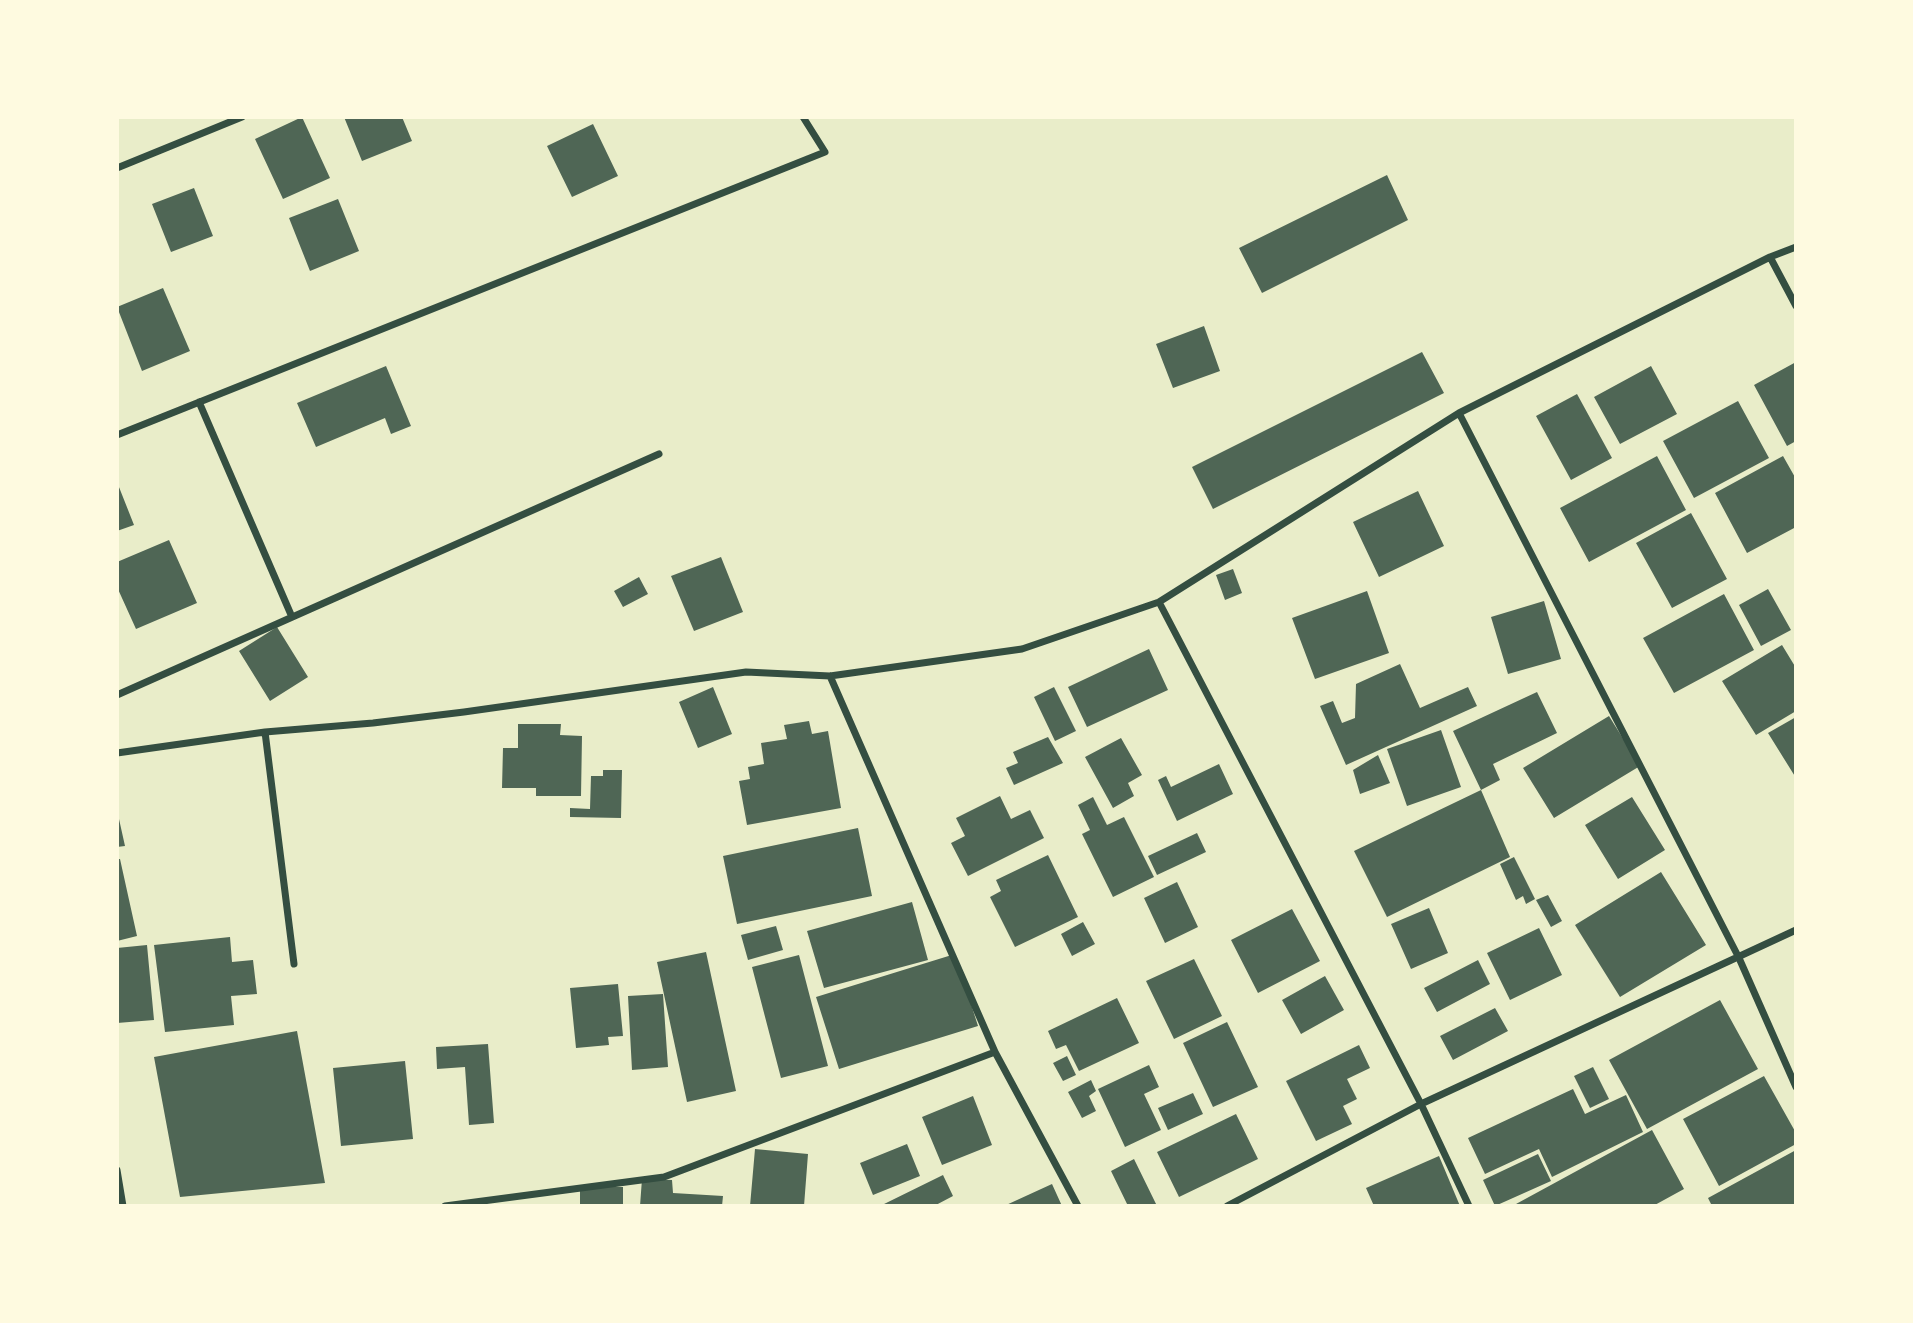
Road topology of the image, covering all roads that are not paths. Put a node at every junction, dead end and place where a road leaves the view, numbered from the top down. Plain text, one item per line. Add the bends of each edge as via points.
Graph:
1 (242, 117) edge
2 (803, 117) edge
3 (117, 168) edge
4 (1796, 247) edge
5 (1770, 257) junction
6 (1796, 306) edge
7 (199, 402) junction
8 (1459, 413) junction
9 (117, 435) edge
10 (659, 453) dead end
11 (1159, 602) junction
12 (292, 617) junction
13 (830, 676) junction
14 (117, 695) edge
15 (265, 732) junction
16 (117, 753) edge
17 (1796, 930) edge
18 (1739, 958) junction
19 (294, 964) dead end
20 (995, 1052) junction
21 (1796, 1087) edge
22 (1421, 1104) junction
23 (117, 1170) edge
24 (123, 1206) edge
25 (445, 1206) edge
26 (1078, 1206) edge
27 (1227, 1206) edge
28 (1469, 1206) edge

1 - 3 street
2 - 7 street via 825,152
4 - 5 street
5 - 6 street
5 - 8 street
7 - 9 street
7 - 12 street
8 - 11 street
8 - 18 street
10 - 12 street
11 - 13 street via 1022,649
11 - 22 street
12 - 14 street
13 - 15 street via 746,672 464,712
13 - 20 street
15 - 16 street
15 - 19 street
17 - 18 street
18 - 21 street
18 - 22 street
20 - 25 street via 664,1177
20 - 26 street
22 - 27 street
22 - 28 street
23 - 24 street

